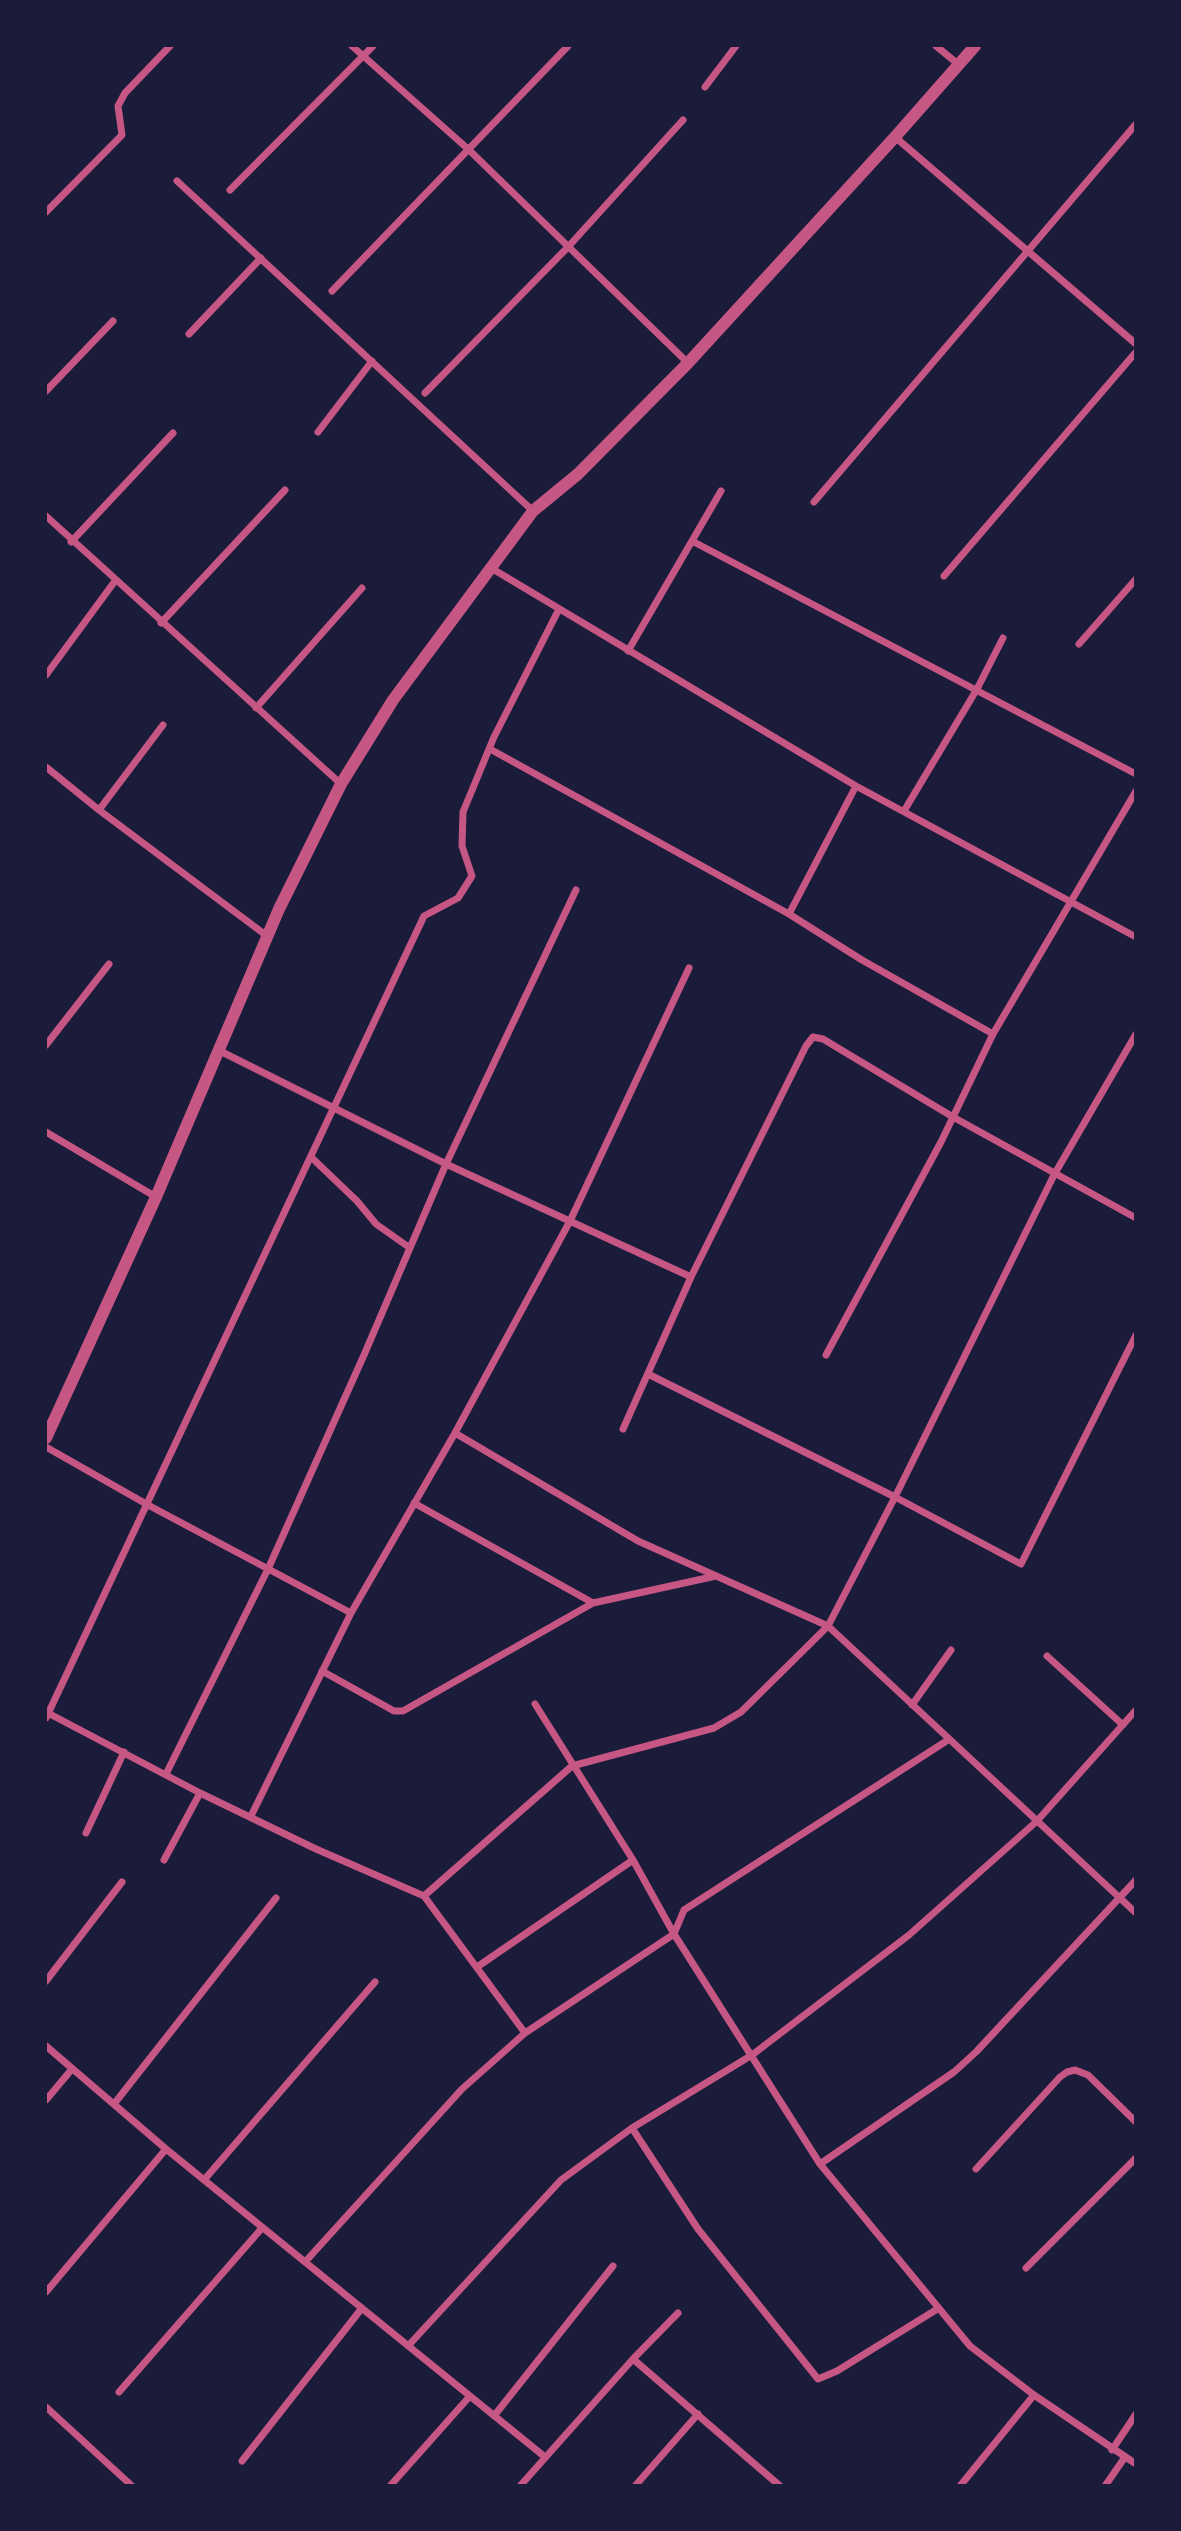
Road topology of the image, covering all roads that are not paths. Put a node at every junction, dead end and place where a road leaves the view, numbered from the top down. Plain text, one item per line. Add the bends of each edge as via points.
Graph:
1 (170, 46) edge
2 (352, 46) edge
3 (373, 46) edge
4 (568, 46) edge
5 (736, 46) edge
6 (936, 46) edge
7 (975, 46) edge
8 (363, 55) junction
9 (958, 64) junction
10 (705, 87) dead end
11 (682, 120) dead end
12 (1136, 124) edge
13 (895, 137) junction
14 (468, 149) junction
15 (177, 180) dead end
16 (230, 190) dead end
17 (46, 212) edge
18 (568, 247) junction
19 (1029, 250) junction
20 (261, 258) junction
21 (332, 290) dead end
22 (113, 321) dead end
23 (189, 334) dead end
24 (1136, 344) edge
25 (1136, 352) edge
26 (372, 360) junction
27 (688, 363) junction
28 (46, 391) edge
29 (425, 393) dead end
30 (318, 432) dead end
31 (173, 433) dead end
32 (285, 490) dead end
33 (721, 491) dead end
34 (814, 502) dead end
35 (533, 511) junction
36 (46, 516) edge
37 (692, 541) junction
38 (71, 542) junction
39 (491, 568) junction
40 (944, 576) dead end
41 (1136, 579) edge
42 (115, 581) junction
43 (362, 588) dead end
44 (559, 609) junction
45 (161, 623) junction
46 (1003, 638) dead end
47 (1079, 644) dead end
48 (628, 651) junction
49 (46, 675) edge
50 (977, 689) junction
51 (256, 708) junction
52 (163, 725) dead end
53 (490, 748) junction
54 (46, 767) edge
55 (1136, 774) edge
56 (341, 784) junction
57 (856, 786) junction
58 (1136, 791) edge
59 (99, 810) junction
60 (904, 811) junction
61 (576, 890) dead end
62 (1072, 903) junction
63 (789, 915) junction
64 (267, 936) junction
65 (1136, 937) edge
66 (109, 964) dead end
67 (689, 968) dead end
68 (993, 1034) junction
69 (1136, 1034) edge
70 (46, 1045) edge
71 (220, 1051) junction
72 (334, 1107) junction
73 (953, 1117) junction
74 (46, 1132) edge
75 (311, 1157) junction
76 (446, 1164) junction
77 (1054, 1175) junction
78 (156, 1197) junction
79 (1136, 1218) edge
80 (570, 1222) junction
81 (410, 1248) junction
82 (691, 1277) junction
83 (1136, 1335) edge
84 (827, 1355) dead end
85 (648, 1374) junction
86 (623, 1429) dead end
87 (455, 1433) junction
88 (46, 1438) edge
89 (46, 1447) edge
90 (895, 1497) junction
91 (414, 1503) junction
92 (148, 1505) junction
93 (268, 1569) junction
94 (716, 1576) junction
95 (593, 1603) junction
96 (351, 1613) junction
97 (828, 1626) junction
98 (951, 1650) dead end
99 (1047, 1656) dead end
100 (323, 1671) junction
101 (535, 1704) dead end
102 (912, 1705) junction
103 (1136, 1710) edge
104 (46, 1715) edge
105 (1123, 1725) junction
106 (948, 1740) junction
107 (124, 1752) junction
108 (572, 1766) junction
109 (166, 1774) junction
110 (200, 1793) junction
111 (251, 1816) junction
112 (1037, 1821) junction
113 (86, 1833) dead end
114 (164, 1860) dead end
115 (633, 1860) junction
116 (1136, 1880) edge
117 (122, 1882) dead end
118 (424, 1896) junction
119 (276, 1898) dead end
120 (1119, 1898) junction
121 (1136, 1913) edge
122 (674, 1934) junction
123 (477, 1967) junction
124 (46, 1981) edge
125 (375, 1982) dead end
126 (525, 2033) junction
127 (46, 2046) edge
128 (752, 2055) junction
129 (72, 2069) junction
130 (46, 2100) edge
131 (114, 2104) junction
132 (1136, 2122) edge
133 (632, 2128) junction
134 (166, 2149) junction
135 (1136, 2158) edge
136 (820, 2164) junction
137 (976, 2169) dead end
138 (204, 2180) junction
139 (262, 2228) junction
140 (305, 2262) junction
141 (613, 2266) dead end
142 (1026, 2268) dead end
143 (46, 2292) edge
144 (362, 2308) junction
145 (939, 2308) junction
146 (678, 2312) dead end
147 (408, 2346) junction
148 (633, 2358) junction
149 (120, 2392) dead end
150 (1034, 2395) junction
151 (470, 2396) junction
152 (46, 2407) edge
153 (698, 2414) junction
154 (1136, 2414) edge
155 (494, 2416) junction
156 (1112, 2449) junction
157 (545, 2457) junction
158 (1125, 2457) junction
159 (242, 2461) dead end
160 (1136, 2464) edge
161 (132, 2486) edge
162 (390, 2486) edge
163 (520, 2486) edge
164 (635, 2486) edge
165 (780, 2486) edge
166 (960, 2486) edge
167 (1105, 2486) edge

1 - 17 street via 125,93 118,106 122,135
2 - 8 street
3 - 8 street
4 - 14 street
5 - 10 street
6 - 9 street
7 - 9 street
8 - 14 street
8 - 16 street
9 - 13 street
11 - 18 street
12 - 19 street
13 - 19 street
13 - 27 street
14 - 18 street
14 - 21 street
15 - 20 street
18 - 27 street
18 - 29 street
19 - 24 street
19 - 34 street
20 - 23 street
20 - 26 street
22 - 28 street
25 - 40 street
26 - 30 street
26 - 35 street
27 - 35 street via 578,474
31 - 38 street
32 - 45 street
33 - 37 street
35 - 39 street
36 - 38 street
37 - 48 street
37 - 50 street
38 - 42 street
39 - 44 street
39 - 56 street via 393,700
41 - 47 street
42 - 45 street
42 - 49 street
43 - 51 street
44 - 48 street
44 - 53 street
45 - 51 street
46 - 50 street
48 - 57 street
50 - 55 street
50 - 60 street
51 - 56 street
52 - 59 street
53 - 63 street
53 - 72 street via 463,812 463,846 472,876 457,898 424,916
54 - 59 street
56 - 64 street
57 - 60 street
57 - 63 street
58 - 62 street
59 - 64 street
60 - 62 street
61 - 76 street
62 - 65 street
62 - 68 street
63 - 68 street
64 - 71 street
66 - 70 street
67 - 80 street
68 - 73 street
69 - 77 street
71 - 72 street
71 - 78 street
72 - 75 street
72 - 76 street
73 - 77 street
73 - 82 street via 813,1037
73 - 84 street
74 - 78 street
75 - 81 street via 376,1224
75 - 92 street
76 - 80 street
76 - 81 street
77 - 79 street
77 - 90 street
78 - 88 street
80 - 82 street
80 - 87 street
81 - 93 street
82 - 85 street
83 - 90 street via 1021,1564
85 - 86 street
85 - 90 street
87 - 91 street
87 - 94 street via 638,1541
89 - 92 street
90 - 97 street
91 - 95 street
91 - 96 street
92 - 93 street
92 - 104 street
93 - 96 street
93 - 109 street
94 - 95 street
94 - 97 street
95 - 100 street via 403,1711 394,1711
96 - 100 street
97 - 102 street
97 - 108 street via 741,1712 714,1727
98 - 102 street
99 - 105 street
100 - 111 street
101 - 108 street
102 - 106 street
103 - 105 street
104 - 107 street
105 - 112 street
106 - 112 street
106 - 122 street via 684,1910
107 - 109 street
107 - 113 street
108 - 115 street
108 - 118 street
109 - 110 street
110 - 111 street
110 - 114 street
111 - 118 street
112 - 120 street
112 - 128 street via 909,1935
115 - 122 street
115 - 123 street
116 - 120 street
117 - 124 street
118 - 123 street
119 - 131 street
120 - 121 street
120 - 136 street via 954,2072
122 - 126 street
122 - 128 street
123 - 126 street
125 - 138 street
126 - 140 street via 461,2089
127 - 129 street
128 - 133 street
128 - 136 street
129 - 130 street
129 - 131 street
131 - 134 street
132 - 137 street via 1088,2075 1067,2071
133 - 145 street via 698,2229 818,2379
133 - 147 street via 549,2191
134 - 138 street
134 - 143 street
135 - 142 street
136 - 145 street
138 - 139 street
139 - 140 street
139 - 149 street
140 - 144 street
141 - 155 street
144 - 147 street
144 - 159 street
145 - 150 street via 970,2346
146 - 148 street
147 - 151 street
148 - 153 street
148 - 157 street
150 - 156 street
150 - 166 street
151 - 155 street
151 - 162 street
152 - 161 street
153 - 164 street
153 - 165 street
154 - 156 street
155 - 157 street
156 - 158 street
157 - 163 street
158 - 160 street
158 - 167 street

